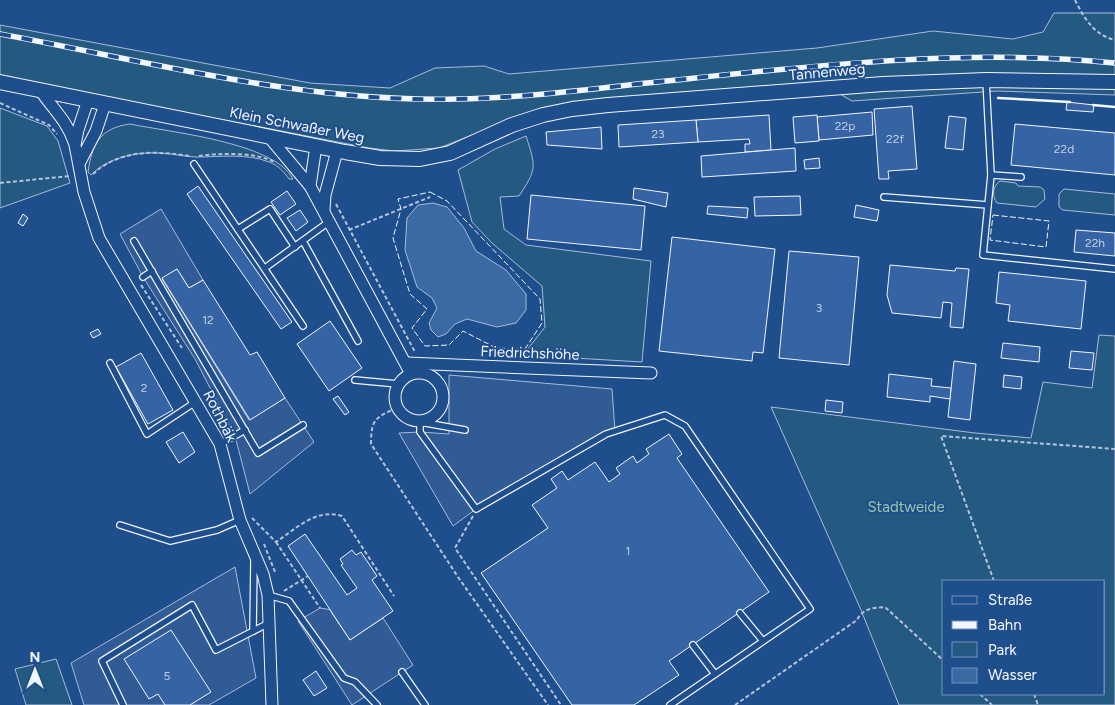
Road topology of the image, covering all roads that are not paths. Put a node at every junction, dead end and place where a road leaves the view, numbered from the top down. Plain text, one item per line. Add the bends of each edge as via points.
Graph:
1 (986, 80) junction
2 (0, 82) edge
3 (1115, 82) edge
4 (40, 90) junction
5 (88, 100) junction
6 (105, 104) junction
7 (543, 115) joint
8 (269, 137) junction
9 (75, 145) junction
10 (316, 146) junction
11 (337, 151) junction
12 (80, 162) junction
13 (194, 164) dead end
14 (991, 175) junction
15 (1021, 177) dead end
16 (310, 186) junction
17 (884, 197) dead end
18 (988, 205) junction
19 (327, 216) junction
20 (238, 229) junction
21 (134, 241) dead end
22 (303, 241) junction
23 (295, 247) junction
24 (265, 268) junction
25 (1115, 270) edge
26 (152, 271) junction
27 (141, 278) road end
28 (303, 326) dead end
29 (358, 341) dead end
30 (110, 363) dead end
31 (409, 369) junction
32 (651, 373) dead end
33 (354, 380) dead end
34 (398, 384) junction
35 (197, 401) junction
36 (420, 422) junction
37 (303, 425) dead end
38 (244, 430) junction
39 (465, 430) dead end
40 (220, 444) junction
41 (240, 520) junction
42 (120, 525) dead end
43 (254, 553) junction
44 (272, 596) junction
45 (740, 613) dead end
46 (269, 623) junction
47 (254, 631) junction
48 (763, 641) junction
49 (693, 645) dead end
50 (402, 672) dead end
51 (715, 674) junction
52 (123, 705) edge
53 (272, 705) edge
54 (377, 705) edge
55 (425, 705) edge
56 (670, 705) edge

1 - 3 street, Tannenweg
1 - 7 street, Tannenweg via 883,84 608,105
1 - 14 lane
2 - 4 street, Klein Schwaßer Weg
4 - 5 street, Klein Schwaßer Weg
4 - 9 street, Rothbäk via 68,125
5 - 6 street, Klein Schwaßer Weg
5 - 9 street
6 - 8 street, Klein Schwaßer Weg
6 - 12 street
7 - 11 street, Klein Schwaßer Weg via 450,153 420,159 380,158
8 - 10 street, Klein Schwaßer Weg
8 - 16 street
9 - 12 street, Rothbäk
10 - 11 street, Klein Schwaßer Weg
10 - 16 street
11 - 19 street via 325,194
12 - 35 street, Rothbäk via 84,192 98,238
13 - 20 lane
14 - 15 lane
14 - 18 lane
16 - 19 street
17 - 18 lane
18 - 25 lane via 983,255
19 - 22 lane
19 - 31 street
20 - 23 lane via 270,209
20 - 24 lane
21 - 26 lane
22 - 23 lane
22 - 29 lane
23 - 24 lane
24 - 28 lane
26 - 27 lane
26 - 38 lane
30 - 35 lane via 147,434
31 - 32 street, Friedrichshöhe via 421,363
31 - 34 street
31 - 36 street via 437,381 443,393 441,407 433,417
33 - 34 lane
34 - 36 street via 394,396 397,408 406,418
35 - 40 street, Rothbäk
36 - 39 lane
36 - 48 lane via 420,432 476,509 606,434 665,415 685,426 810,609
37 - 38 lane via 258,453
38 - 40 lane
40 - 41 street, Rothbäk
41 - 42 lane via 217,530 170,541
41 - 43 street, Rothbäk
43 - 44 street, Rothbäk
43 - 47 lane
44 - 46 street, Rothbäk
44 - 54 lane via 289,600 344,678 356,682
45 - 48 lane
46 - 47 lane
46 - 53 street, Rothbäk
47 - 52 lane via 216,650 192,604 102,662
48 - 51 lane
49 - 51 lane
50 - 55 lane
51 - 56 lane

